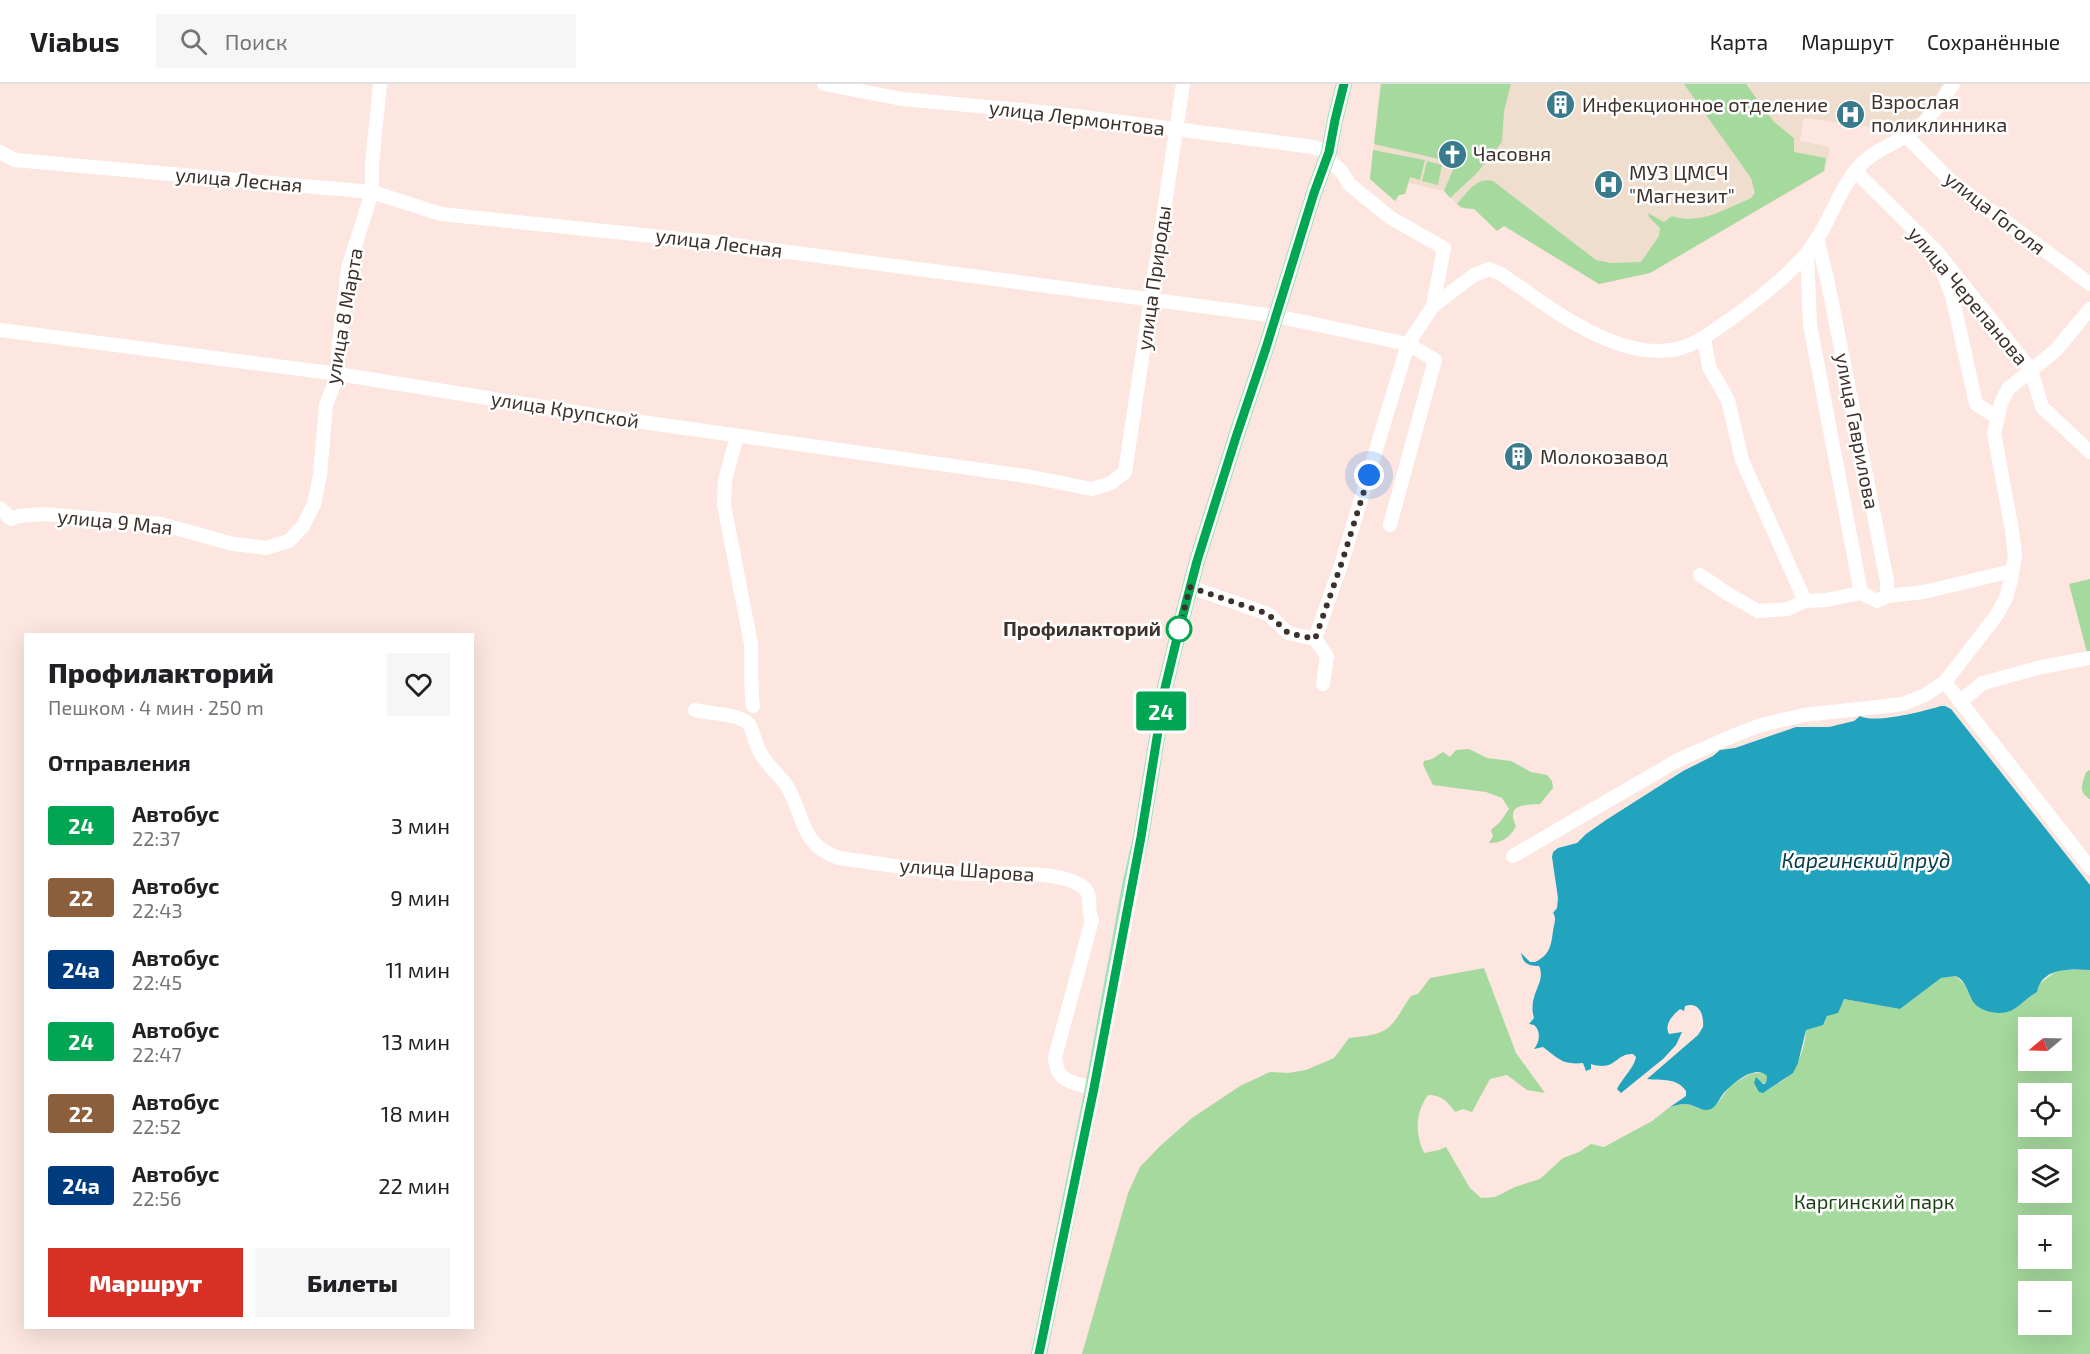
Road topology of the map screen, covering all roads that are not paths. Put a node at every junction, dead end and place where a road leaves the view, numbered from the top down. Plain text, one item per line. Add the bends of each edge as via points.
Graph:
1 (380, 84) edge
2 (824, 84) edge
3 (1183, 84) edge
4 (1344, 84) edge
5 (1953, 84) edge
6 (1175, 129) junction
7 (1906, 136) junction
8 (0, 152) edge
9 (1329, 152) junction
10 (1855, 171) junction
11 (372, 192) junction
12 (1817, 238) junction
13 (1931, 246) junction
14 (1807, 252) junction
15 (2090, 284) edge
16 (1152, 300) junction
17 (1433, 306) junction
18 (2090, 309) edge
19 (1276, 316) junction
20 (0, 330) edge
21 (1704, 338) junction
22 (1408, 344) junction
23 (2031, 370) junction
24 (338, 374) junction
25 (1997, 417) junction
26 (737, 436) junction
27 (2090, 452) edge
28 (1125, 472) joint
29 (0, 508) edge
30 (1390, 525) dead end
31 (289, 541) joint
32 (2012, 571) junction
33 (1700, 575) dead end
34 (1190, 587) junction
35 (1862, 593) junction
36 (1887, 596) junction
37 (1805, 601) junction
38 (1315, 639) junction
39 (2090, 658) edge
40 (1945, 682) junction
41 (1323, 684) dead end
42 (1960, 702) junction
43 (753, 706) dead end
44 (694, 710) dead end
45 (1513, 856) dead end
46 (2090, 868) edge
47 (1094, 1088) junction
48 (1039, 1354) edge

1 - 11 street, улица 8 Марта
2 - 6 street, улица Лермонтова via 902,99
3 - 6 street, улица Природы
4 - 9 main road
5 - 7 street via 1929,118
6 - 9 street, улица Лермонтова
6 - 16 street, улица Природы
7 - 10 street via 1870,155
7 - 15 street, улица Гоголя via 1951,181
8 - 11 street, улица Лесная via 15,160
9 - 17 street via 1330,161 1349,184 1391,218 1444,248
9 - 19 main road
10 - 12 street
10 - 13 street, улица Черепанова
11 - 16 street, улица Лесная via 441,214 720,243
11 - 24 street, улица 8 Марта via 348,268
12 - 14 street
12 - 36 street, улица Гаврилова via 1885,569
13 - 23 street, улица Черепанова
13 - 25 street via 1952,295 1976,404
14 - 21 street via 1784,277
14 - 35 street, улица Гаврилова via 1810,325
16 - 19 street, улица Лесная
16 - 28 street, улица Природы
17 - 21 street via 1474,275 1489,270 1501,274 1576,325 1620,346 1646,351 1681,348
17 - 22 street
18 - 23 street via 2056,350
19 - 22 street, улица Лесная
19 - 34 main road
20 - 24 street, улица Крупской
21 - 37 street via 1710,367 1728,400 1742,460
22 - 30 street, улица Лесная via 1436,360
22 - 38 street
23 - 25 street, улица Черепанова via 2008,389
23 - 27 street, улица Черепанова via 2042,407
24 - 26 street, улица Крупской
24 - 31 street, улица 8 Марта via 326,405 314,504 303,526
25 - 32 street, улица Черепанова via 1994,433 2012,530
26 - 28 street, улица Крупской via 1032,477 1092,489 1111,483
26 - 43 street via 725,480 724,505 752,644
29 - 31 street, улица 9 Мая via 11,519 42,514 161,524 233,544 266,548
32 - 36 street via 1924,592
32 - 40 street, улица Черепанова via 2006,598 1996,616
33 - 37 street via 1758,611 1788,609
34 - 38 street via 1268,614 1288,633
34 - 47 main road via 1165,688
35 - 36 street via 1877,601
35 - 37 street
38 - 41 street via 1327,656
39 - 42 street via 1983,683
40 - 42 street
40 - 45 street via 1903,704 1784,719 1736,735 1678,760
42 - 46 street
44 - 47 street, улица Шарова via 731,716 749,724 761,755 788,788 806,832 827,854 952,873 1047,876 1075,882 1085,889 1092,920 1055,1057 1061,1077
47 - 48 main road

